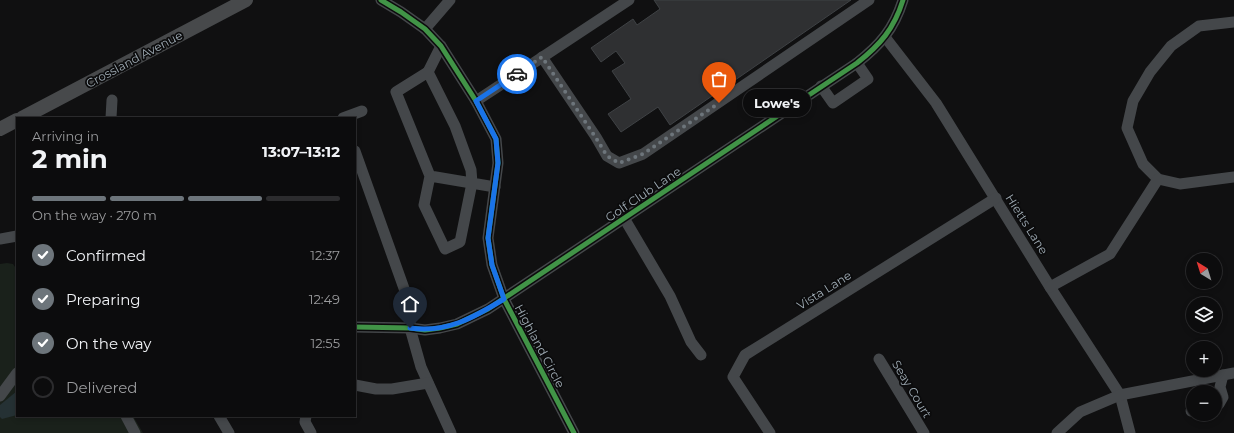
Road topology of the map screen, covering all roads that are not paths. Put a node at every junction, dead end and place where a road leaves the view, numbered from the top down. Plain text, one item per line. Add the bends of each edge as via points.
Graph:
1 (246, 0) edge
2 (381, 0) edge
3 (450, 0) edge
4 (628, 0) edge
5 (869, 0) edge
6 (903, 0) edge
7 (1234, 22) edge
8 (424, 29) junction
9 (885, 37) junction
10 (441, 46) junction
11 (542, 57) junction
12 (857, 63) junction
13 (428, 72) junction
14 (822, 86) junction
15 (112, 100) dead end
16 (476, 101) junction
17 (362, 111) dead end
18 (24, 117) edge
19 (111, 117) edge
20 (346, 117) edge
21 (16, 121) edge
22 (0, 129) edge
23 (356, 154) edge
24 (430, 176) junction
25 (1234, 177) edge
26 (1158, 179) junction
27 (472, 183) junction
28 (495, 187) junction
29 (996, 198) junction
30 (624, 218) junction
31 (16, 236) edge
32 (0, 239) edge
33 (1050, 287) junction
34 (504, 299) junction
35 (356, 327) edge
36 (410, 328) junction
37 (701, 355) dead end
38 (879, 359) dead end
39 (16, 374) edge
40 (1229, 374) edge
41 (428, 383) junction
42 (356, 385) edge
43 (1221, 385) edge
44 (1120, 395) junction
45 (0, 396) edge
46 (127, 417) edge
47 (220, 417) edge
48 (306, 417) edge
49 (135, 433) edge
50 (229, 433) edge
51 (311, 433) edge
52 (450, 433) edge
53 (574, 433) edge
54 (770, 433) edge
55 (924, 433) edge
56 (1057, 433) edge
57 (1130, 433) edge

1 - 18 main road, Crossland Avenue
2 - 8 street, Highland Circle
3 - 8 street
4 - 11 street
5 - 11 street via 643,154 619,163 607,156
6 - 9 street, Golf Club Lane
7 - 26 street via 1199,26 1170,46 1150,72 1133,101 1127,128 1143,164
8 - 10 street, Highland Circle
9 - 12 street, Golf Club Lane
9 - 29 street, Hietts Lane via 936,104
10 - 13 street
10 - 16 street, Highland Circle
11 - 16 street
12 - 14 street, Golf Club Lane
12 - 14 street via 868,80 833,103
13 - 24 street via 396,92
13 - 27 street via 455,126 471,170
14 - 30 street, Golf Club Lane
15 - 19 street
16 - 28 street, Highland Circle via 496,139 498,163
17 - 20 street
21 - 22 main road
23 - 36 street via 406,294 410,310
24 - 27 street
24 - 27 street via 424,205 445,249 460,242
25 - 26 street via 1180,184
26 - 33 street via 1110,254
27 - 28 street
28 - 34 street, Highland Circle via 488,238 492,265
29 - 33 street, Hietts Lane
29 - 54 street, Vista Lane via 745,355 733,377
30 - 34 street, Golf Club Lane
30 - 37 street via 670,296 691,342
31 - 32 street
33 - 44 street, Hietts Lane
34 - 36 street, Golf Club Lane via 457,324 425,330
34 - 53 street, Highland Circle
35 - 36 street, Golf Club Lane
36 - 41 street
38 - 55 street, Seay Court
39 - 45 street
40 - 43 street
40 - 44 street
41 - 42 street via 392,389
41 - 52 street
44 - 56 street via 1080,412
44 - 57 street, Hietts Lane
46 - 49 street
47 - 50 street
48 - 51 street via 305,422

